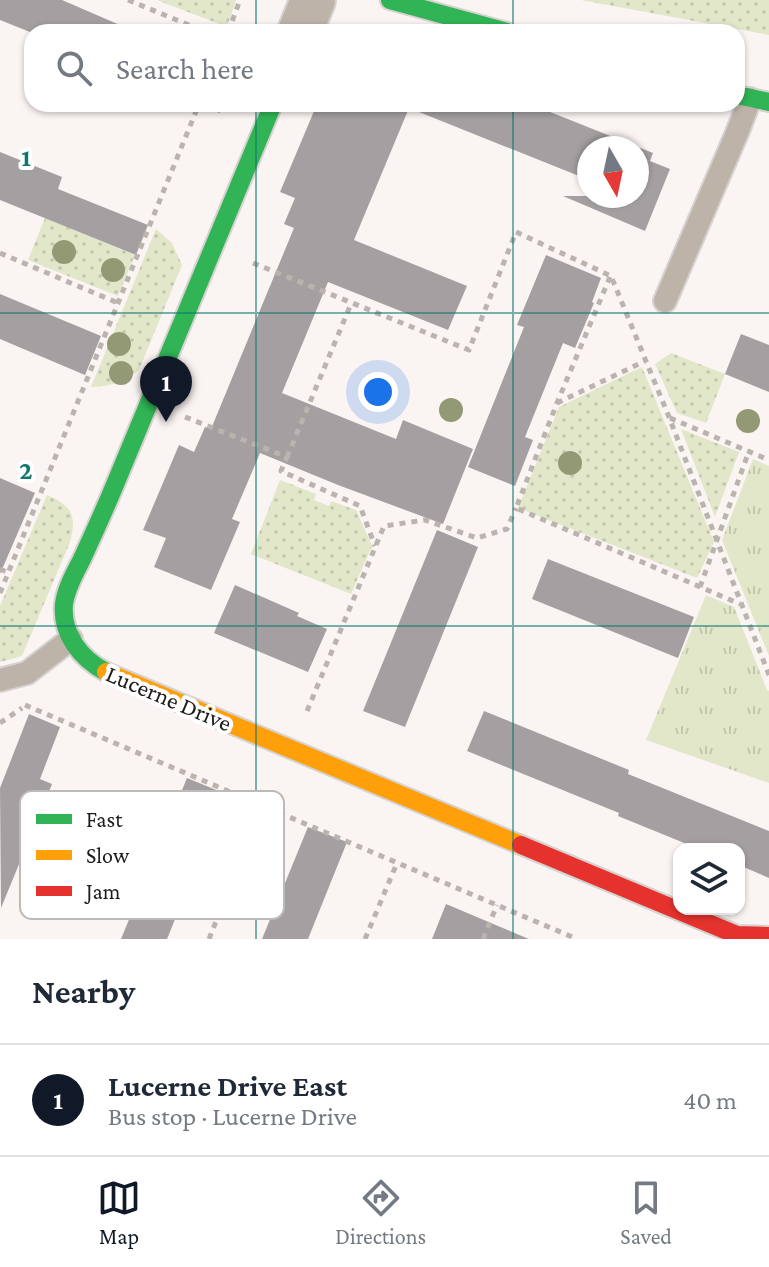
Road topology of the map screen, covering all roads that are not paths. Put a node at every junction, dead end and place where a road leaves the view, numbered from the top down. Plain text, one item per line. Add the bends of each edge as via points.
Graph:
1 (313, 0) edge
2 (390, 0) edge
3 (303, 24) edge
4 (478, 24) edge
5 (752, 99) edge
6 (270, 112) edge
7 (665, 301) dead end
8 (71, 639) junction
9 (0, 680) edge
10 (769, 936) edge
11 (736, 937) edge

1 - 3 street
2 - 4 street
5 - 7 lane
6 - 8 street via 67,590 65,623
8 - 9 lane via 27,673
8 - 11 street, Lucerne Drive via 93,665 110,674
10 - 11 street, Lucerne Drive

